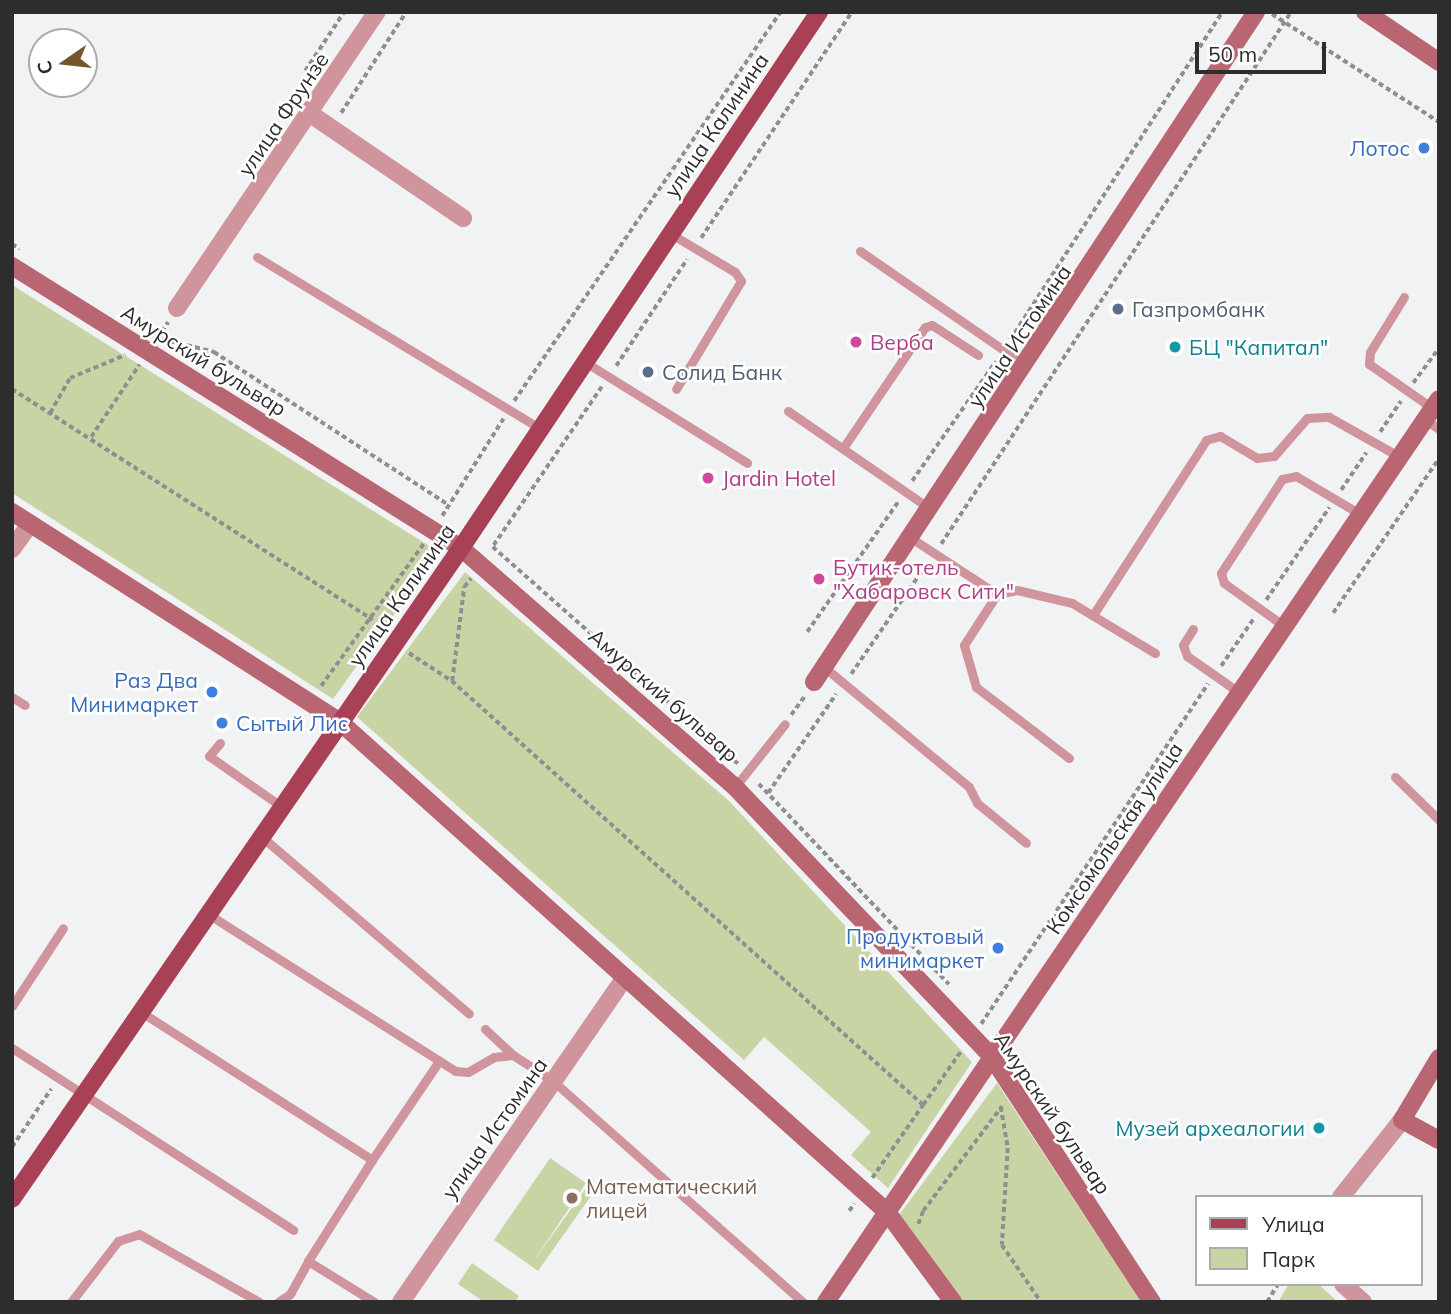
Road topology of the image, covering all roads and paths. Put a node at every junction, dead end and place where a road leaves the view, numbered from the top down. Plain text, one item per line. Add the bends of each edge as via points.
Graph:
1 (344, 12) edge
2 (377, 12) edge
3 (406, 12) edge
4 (780, 12) edge
5 (819, 12) edge
6 (852, 12) edge
7 (1222, 12) edge
8 (1256, 12) edge
9 (1290, 12) edge
10 (1365, 12) edge
11 (1271, 13) edge
12 (1284, 21) junction
13 (1439, 62) edge
14 (305, 71) dead end
15 (312, 115) junction
16 (1439, 122) edge
17 (331, 128) junction
18 (463, 218) dead end
19 (671, 234) junction
20 (12, 244) edge
21 (694, 247) junction
22 (23, 251) dead end
23 (860, 251) dead end
24 (257, 257) dead end
25 (12, 266) edge
26 (1404, 297) dead end
27 (177, 308) dead end
28 (146, 331) dead end
29 (1439, 348) edge
30 (1003, 350) junction
31 (145, 355) junction
32 (978, 355) dead end
33 (585, 362) junction
34 (1027, 366) junction
35 (608, 377) junction
36 (676, 388) dead end
37 (12, 389) edge
38 (1408, 391) junction
39 (508, 410) junction
40 (789, 411) dead end
41 (50, 413) junction
42 (1434, 414) edge
43 (541, 429) junction
44 (90, 438) junction
45 (1373, 442) junction
46 (843, 448) junction
47 (1399, 457) junction
48 (1439, 457) edge
49 (747, 463) dead end
50 (905, 491) junction
51 (1336, 498) junction
52 (449, 505) junction
53 (931, 509) junction
54 (12, 512) edge
55 (1360, 514) junction
56 (30, 524) junction
57 (433, 530) junction
58 (911, 538) junction
59 (493, 547) junction
60 (461, 548) junction
61 (12, 549) edge
62 (934, 553) junction
63 (481, 564) junction
64 (997, 594) junction
65 (1260, 609) junction
66 (1333, 613) dead end
67 (1093, 615) junction
68 (369, 617) junction
69 (1284, 626) junction
70 (1193, 629) dead end
71 (807, 632) dead end
72 (395, 644) junction
73 (1155, 653) dead end
74 (819, 675) junction
75 (1215, 675) junction
76 (452, 681) junction
77 (844, 684) junction
78 (321, 686) dead end
79 (1240, 693) junction
80 (12, 697) edge
81 (25, 705) dead end
82 (340, 722) junction
83 (785, 724) joint
84 (220, 743) dead end
85 (1069, 758) dead end
86 (747, 772) junction
87 (1395, 777) dead end
88 (735, 788) junction
89 (768, 793) junction
90 (282, 807) junction
91 (1439, 820) edge
92 (262, 837) junction
93 (1026, 843) dead end
94 (208, 915) junction
95 (63, 928) dead end
96 (624, 979) junction
97 (957, 993) dead end
98 (12, 1006) edge
99 (141, 1012) junction
100 (974, 1012) dead end
101 (469, 1014) dead end
102 (485, 1029) dead end
103 (977, 1029) junction
104 (12, 1048) edge
105 (997, 1050) junction
106 (513, 1055) junction
107 (1439, 1058) edge
108 (439, 1061) junction
109 (58, 1079) junction
110 (553, 1081) junction
111 (82, 1096) junction
112 (923, 1105) junction
113 (1402, 1120) junction
114 (1439, 1140) edge
115 (12, 1147) edge
116 (372, 1160) junction
117 (875, 1174) dead end
118 (1343, 1195) edge
119 (12, 1199) edge
120 (887, 1212) junction
121 (293, 1230) dead end
122 (913, 1237) dead end
123 (308, 1261) junction
124 (1277, 1286) edge
125 (1345, 1286) edge
126 (71, 1302) edge
127 (258, 1302) edge
128 (278, 1302) edge
129 (374, 1302) edge
130 (401, 1302) edge
131 (803, 1302) edge
132 (826, 1302) edge
133 (953, 1302) edge
134 (1041, 1302) edge
135 (1152, 1302) edge
136 (1267, 1302) edge
137 (1363, 1302) edge

1 - 14 path
2 - 15 street, улица Фрунзе
3 - 17 path
4 - 39 path
5 - 19 main road, улица Калинина
6 - 21 path
7 - 30 path
8 - 34 street, улица Истомина
9 - 12 path
10 - 13 street
11 - 12 path
12 - 16 path
12 - 62 path
15 - 17 street
15 - 27 street, улица Фрунзе
17 - 18 street
19 - 21 lane
19 - 33 main road, улица Калинина
20 - 22 path
21 - 35 path
21 - 36 lane via 735,272 741,281
23 - 30 lane
24 - 39 lane
25 - 31 street, Амурский бульвар
26 - 38 lane via 1370,352 1369,364
28 - 52 path via 214,352
29 - 38 path
30 - 34 lane
30 - 50 path
31 - 41 path via 131,353 70,378
31 - 44 path
31 - 57 street, Амурский бульвар
32 - 46 lane via 932,325 925,327
33 - 35 lane
33 - 43 main road, улица Калинина
34 - 53 street, улица Истомина
35 - 49 lane
35 - 59 path
37 - 41 path
38 - 42 lane
38 - 45 path
39 - 43 lane
39 - 52 path
40 - 46 lane
41 - 44 path
42 - 47 street, Комсомольская улица
43 - 60 main road, улица Калинина
44 - 68 path
45 - 47 lane
45 - 51 path
45 - 67 lane via 1329,417 1307,418 1274,456 1257,458 1220,436 1206,440
46 - 50 lane
47 - 55 street, Комсомольская улица
48 - 66 path
50 - 53 lane
50 - 71 path
51 - 55 lane
51 - 65 path
51 - 65 lane via 1296,476 1282,479 1221,573 1224,583
52 - 57 path
53 - 58 street, улица Истомина
54 - 56 street
55 - 69 street, Комсомольская улица
56 - 61 street
56 - 82 street
57 - 60 street, Амурский бульвар
57 - 68 path
58 - 62 lane
58 - 74 street, улица Истомина
59 - 63 path
59 - 86 path
60 - 63 street, Амурский бульвар
60 - 72 main road, улица Калинина
62 - 64 lane
62 - 77 path
63 - 76 path via 464,587
63 - 88 street, Амурский бульвар
64 - 67 lane via 1017,590 1046,594
64 - 85 lane via 964,645 976,687
65 - 69 lane
65 - 75 path
67 - 73 lane
68 - 72 path
68 - 78 path
69 - 79 street, Комсомольская улица
70 - 75 lane via 1182,645 1187,656
72 - 76 path
72 - 82 main road, улица Калинина
74 - 77 lane
74 - 83 path
75 - 79 lane
75 - 103 path
76 - 112 path
77 - 89 path
77 - 93 lane via 969,787 977,803
79 - 105 street, Комсомольская улица
80 - 81 lane
82 - 90 main road, улица Калинина
82 - 96 street
83 - 86 lane
84 - 90 lane via 209,755
86 - 88 lane
86 - 89 path
87 - 91 lane
88 - 103 street, Амурский бульвар
89 - 97 path
90 - 92 main road, улица Калинина
92 - 94 main road, улица Калинина
92 - 101 lane
94 - 99 main road, улица Калинина
94 - 108 lane
95 - 98 lane
96 - 110 street, улица Истомина
96 - 120 street
99 - 111 main road, улица Калинина
99 - 116 lane
100 - 103 path
102 - 106 lane
103 - 105 street, Амурский бульвар
103 - 105 path
103 - 112 path
104 - 109 lane
105 - 120 street, Комсомольская улица
105 - 135 street, Амурский бульвар
106 - 108 lane via 494,1057 468,1072 455,1071
106 - 110 lane
107 - 113 street
108 - 116 lane
109 - 111 lane
109 - 115 path
110 - 130 street, улица Истомина
110 - 131 lane
111 - 119 main road, улица Калинина
111 - 121 lane
112 - 117 path
113 - 114 street
113 - 118 street
116 - 123 lane
120 - 132 street, Комсомольская улица
120 - 133 street
122 - 134 path via 923,1211 1001,1107 1008,1148 1002,1245
123 - 128 lane via 290,1294
123 - 129 lane
124 - 136 path
125 - 137 street
126 - 127 lane via 118,1241 139,1234

